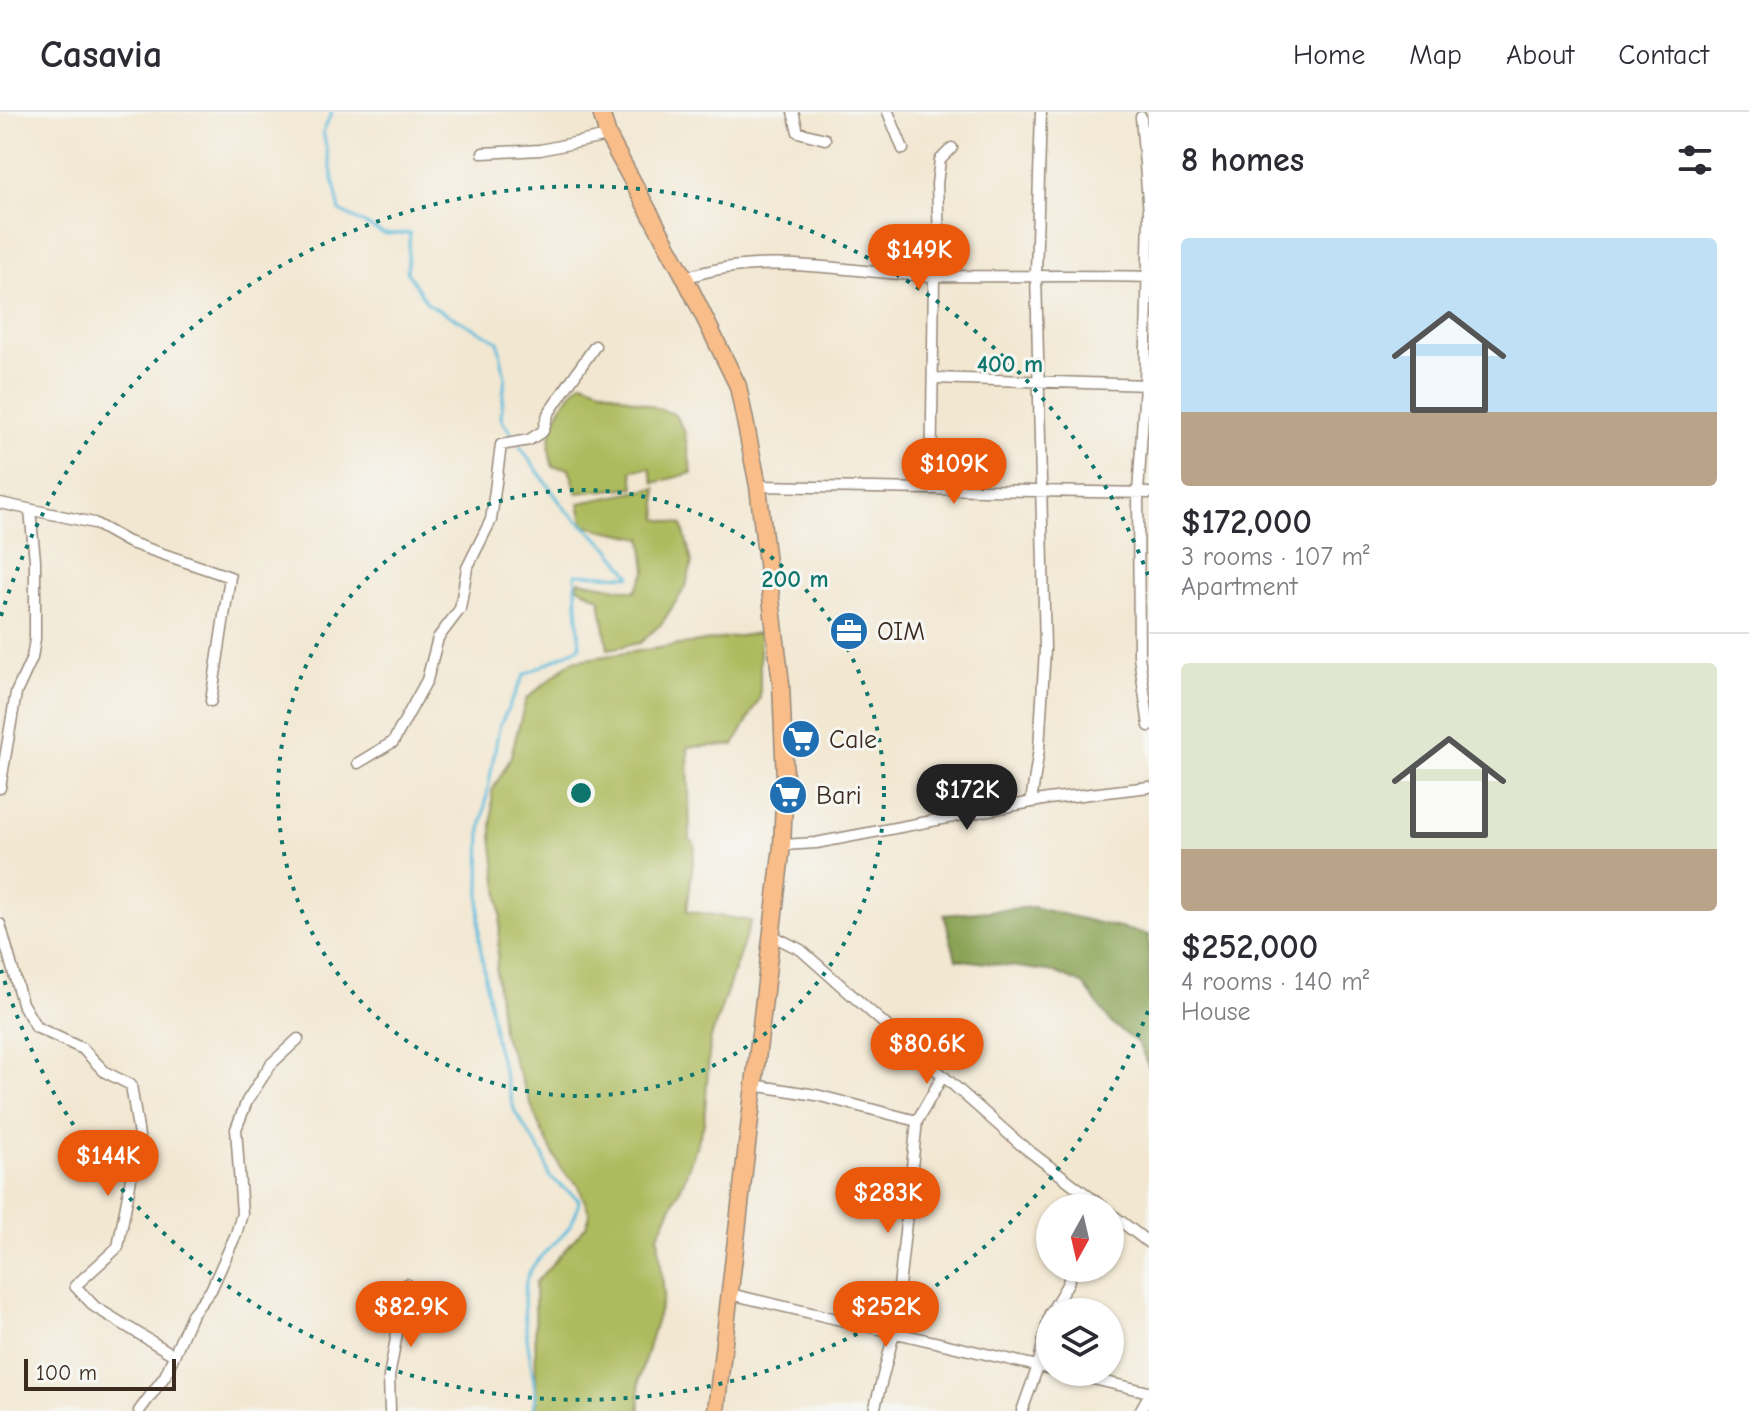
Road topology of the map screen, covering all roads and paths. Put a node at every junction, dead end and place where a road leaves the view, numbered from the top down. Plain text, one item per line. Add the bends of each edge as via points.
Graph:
1 (601, 112) edge
2 (793, 112) edge
3 (888, 112) edge
4 (1041, 112) edge
5 (1141, 117) dead end
6 (608, 136) junction
7 (825, 139) dead end
8 (952, 148) dead end
9 (903, 149) dead end
10 (483, 153) dead end
11 (1036, 273) junction
12 (934, 276) junction
13 (1148, 277) edge
14 (685, 278) junction
15 (595, 346) dead end
16 (933, 378) junction
17 (1037, 381) junction
18 (1147, 385) edge
19 (758, 486) junction
20 (931, 488) junction
21 (1039, 491) junction
22 (1143, 493) edge
23 (0, 503) edge
24 (30, 510) junction
25 (211, 701) dead end
26 (1149, 726) edge
27 (358, 763) dead end
28 (1149, 787) edge
29 (0, 788) edge
30 (1031, 802) junction
31 (782, 845) junction
32 (0, 924) edge
33 (771, 935) junction
34 (4, 957) edge
35 (298, 1039) dead end
36 (942, 1077) junction
37 (753, 1085) junction
38 (917, 1121) junction
39 (1079, 1194) edge
40 (1124, 1224) edge
41 (1149, 1243) edge
42 (406, 1284) dead end
43 (730, 1294) junction
44 (894, 1333) junction
45 (172, 1354) junction
46 (1036, 1366) edge
47 (1036, 1372) edge
48 (1120, 1386) edge
49 (1149, 1393) edge
50 (139, 1411) edge
51 (390, 1411) edge
52 (716, 1411) edge
53 (874, 1411) edge
54 (1022, 1411) edge
55 (1140, 1411) edge

1 - 6 highway
2 - 7 street via 798,132
3 - 9 street
4 - 11 street
5 - 13 street
6 - 10 street via 540,150
6 - 14 highway
8 - 12 street via 938,169
11 - 12 street
11 - 13 street
11 - 17 street
12 - 14 street via 766,264
12 - 16 street
13 - 18 street
14 - 19 highway via 738,386
15 - 27 street via 548,414 543,431 529,440 505,443 498,451 489,529 472,554 455,620 438,638 427,680 393,742
16 - 17 street
16 - 20 street
17 - 18 street
17 - 21 street
18 - 22 street
19 - 20 street
19 - 31 highway via 784,732
20 - 21 street
21 - 22 street
21 - 30 street via 1045,649
22 - 26 street via 1139,656
23 - 24 street
24 - 25 street via 94,523 128,542 230,577
24 - 29 street via 35,639 16,693
28 - 30 street
30 - 31 street
31 - 33 highway
32 - 34 street
33 - 36 street via 801,950
33 - 37 highway
34 - 45 street via 36,1027 83,1049 105,1072 131,1085 139,1136 118,1247 75,1286 95,1307
35 - 45 street via 271,1064 247,1101 236,1129 242,1214 211,1290
36 - 38 street
36 - 39 street
37 - 38 street
37 - 43 highway
38 - 44 street
40 - 41 street
42 - 51 street via 389,1377
43 - 44 street
43 - 52 highway
44 - 46 street
44 - 53 street
45 - 50 street via 165,1376
47 - 54 street
48 - 49 street
49 - 55 street

